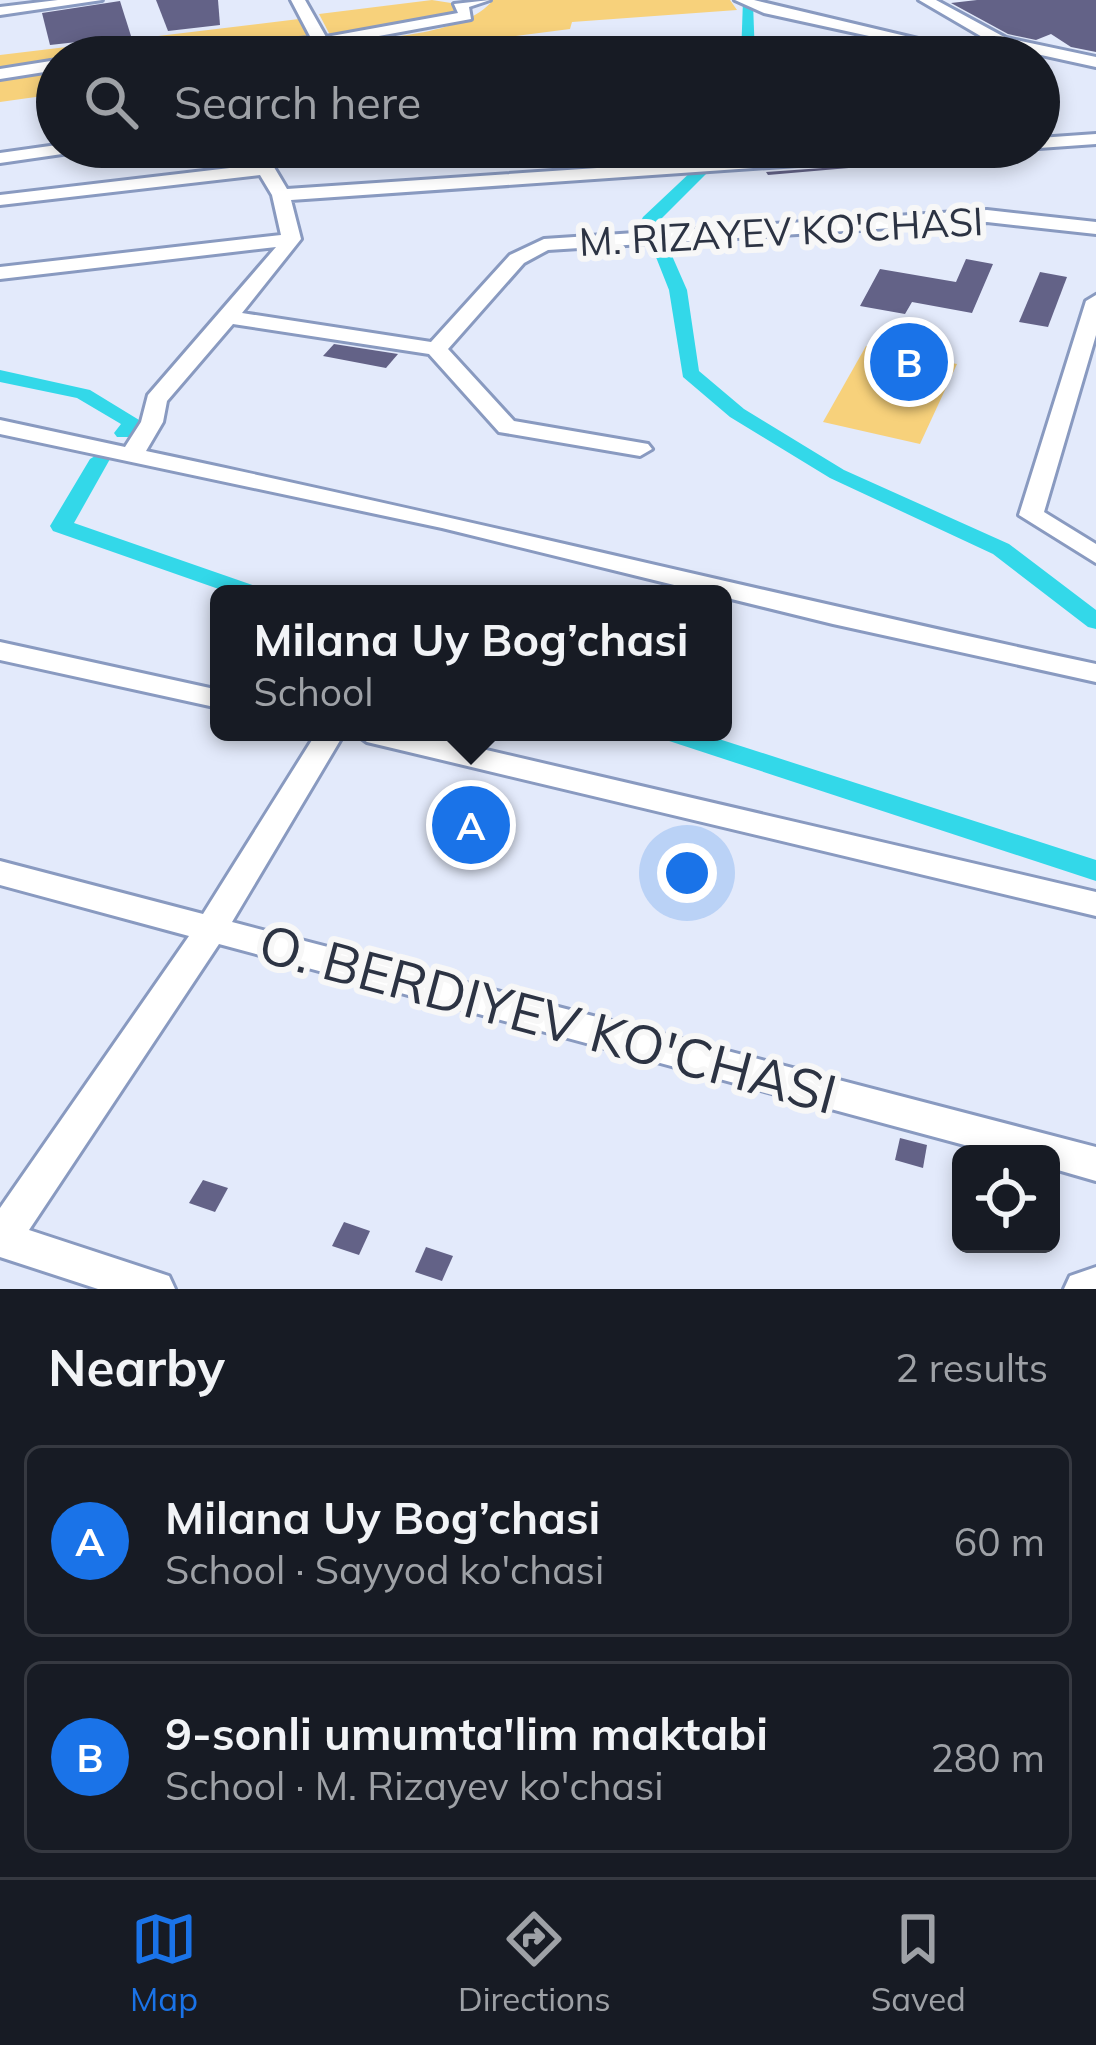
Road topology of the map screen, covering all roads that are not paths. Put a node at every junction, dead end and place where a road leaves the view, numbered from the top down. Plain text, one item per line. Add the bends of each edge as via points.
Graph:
1 (94, 0) edge
2 (298, 0) edge
3 (483, 0) edge
4 (742, 0) edge
5 (926, 0) edge
6 (453, 2) edge
7 (0, 11) edge
8 (318, 36) edge
9 (354, 36) edge
10 (887, 36) edge
11 (990, 36) edge
12 (1060, 54) edge
13 (1096, 62) edge
14 (36, 68) edge
15 (1060, 70) edge
16 (0, 74) edge
17 (1096, 74) edge
18 (1096, 140) edge
19 (1060, 142) edge
20 (36, 153) edge
21 (0, 158) edge
22 (677, 168) edge
23 (266, 170) joint
24 (280, 195) junction
25 (0, 200) edge
26 (1096, 228) edge
27 (292, 239) junction
28 (0, 273) edge
29 (1096, 301) edge
30 (228, 317) junction
31 (436, 349) junction
32 (1087, 361) edge
33 (0, 427) edge
34 (640, 448) dead end
35 (132, 455) junction
36 (1096, 555) edge
37 (705, 585) edge
38 (732, 591) edge
39 (0, 650) edge
40 (1096, 673) edge
41 (210, 697) edge
42 (326, 741) edge
43 (405, 741) edge
44 (0, 873) edge
45 (1096, 904) edge
46 (211, 929) junction
47 (1096, 1164) edge
48 (1, 1239) edge
49 (1096, 1286) edge
50 (155, 1289) edge
51 (1084, 1289) edge

1 - 7 street
2 - 8 street
3 - 6 street
4 - 10 street
5 - 11 street
6 - 9 street via 466,16
12 - 13 street
14 - 16 street
15 - 17 street
18 - 19 street
20 - 21 street
22 - 24 street
23 - 24 street
23 - 25 street
24 - 27 street
26 - 31 street, M. RIZAYEV KO'CHASI via 987,216 544,245 517,259
27 - 28 street
27 - 30 street
29 - 32 street
30 - 31 street
30 - 35 street via 156,400
31 - 34 street via 507,428
32 - 36 street via 1031,515
33 - 35 street
35 - 37 street
38 - 40 street
39 - 41 street
42 - 46 street
43 - 45 street
44 - 46 street, O. BERDIYEV KO'CHASI
46 - 47 street, O. BERDIYEV KO'CHASI
46 - 48 street
48 - 50 street
49 - 51 street

